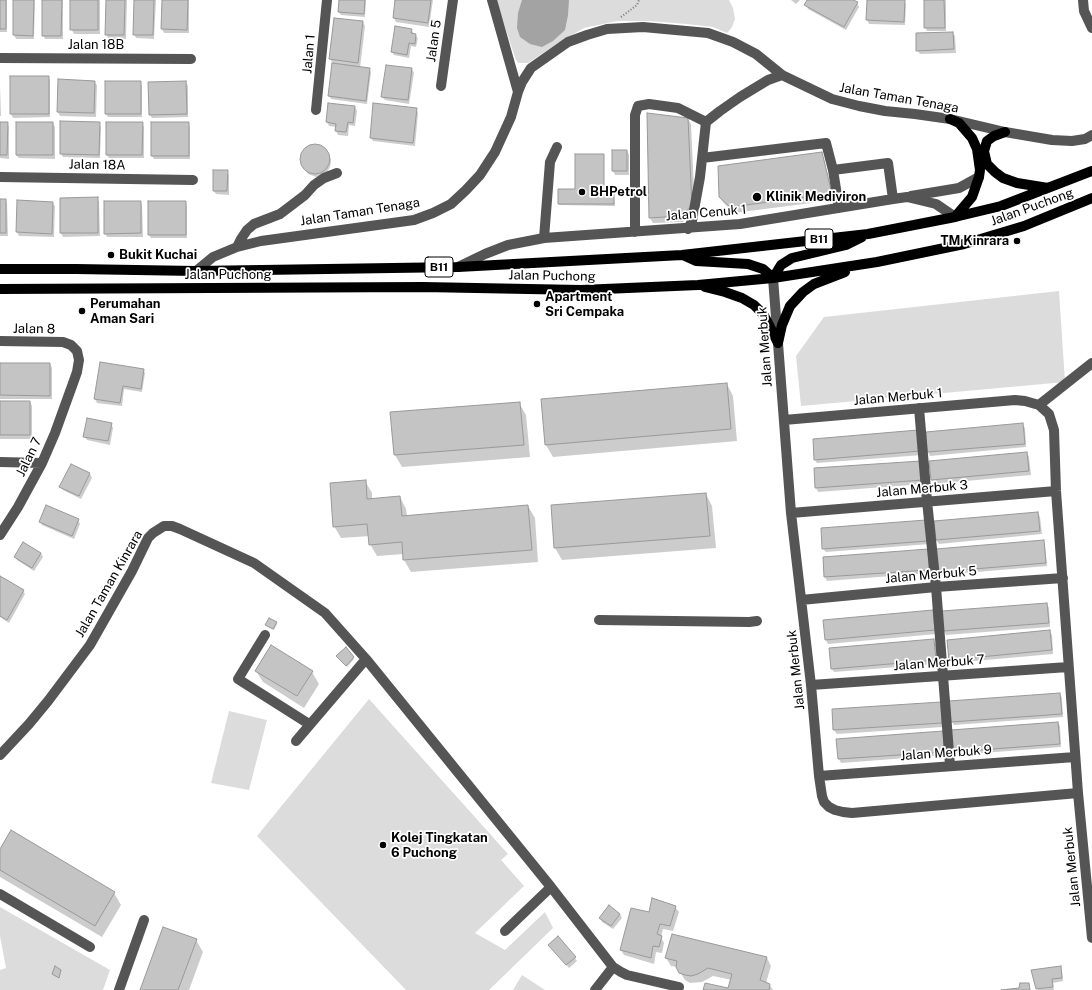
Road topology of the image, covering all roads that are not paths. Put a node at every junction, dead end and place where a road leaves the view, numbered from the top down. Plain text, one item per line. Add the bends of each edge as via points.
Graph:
1 (327, 0) edge
2 (452, 0) edge
3 (492, 0) edge
4 (1083, 0) edge
5 (1092, 28) edge
6 (508, 54) junction
7 (0, 58) edge
8 (191, 59) dead end
9 (531, 68) junction
10 (782, 75) junction
11 (441, 86) dead end
12 (518, 92) junction
13 (316, 110) dead end
14 (950, 119) junction
15 (706, 122) junction
16 (1005, 132) junction
17 (1092, 135) edge
18 (557, 147) dead end
19 (702, 158) junction
20 (833, 170) junction
21 (1092, 171) edge
22 (337, 173) dead end
23 (0, 177) edge
24 (979, 178) junction
25 (193, 180) dead end
26 (1049, 188) junction
27 (907, 197) junction
28 (1092, 198) edge
29 (893, 199) junction
30 (839, 208) junction
31 (955, 217) junction
32 (688, 229) junction
33 (635, 232) junction
34 (868, 234) junction
35 (544, 238) junction
36 (237, 247) junction
37 (682, 255) junction
38 (877, 262) junction
39 (458, 267) junction
40 (0, 269) edge
41 (196, 271) junction
42 (774, 278) junction
43 (698, 285) junction
44 (0, 289) edge
45 (0, 341) edge
46 (778, 343) junction
47 (1092, 363) edge
48 (72, 386) joint
49 (1038, 405) junction
50 (919, 408) junction
51 (784, 420) junction
52 (0, 462) edge
53 (42, 463) junction
54 (1056, 490) junction
55 (927, 501) junction
56 (791, 512) junction
57 (0, 534) edge
58 (1063, 578) junction
59 (936, 586) junction
60 (801, 600) junction
61 (599, 620) dead end
62 (757, 621) dead end
63 (265, 635) dead end
64 (366, 659) junction
65 (1068, 667) junction
66 (942, 675) junction
67 (811, 685) junction
68 (309, 724) junction
69 (296, 741) dead end
70 (0, 755) edge
71 (1075, 756) junction
72 (950, 765) junction
73 (819, 776) junction
74 (1078, 793) junction
75 (551, 887) junction
76 (0, 894) edge
77 (144, 920) dead end
78 (505, 931) dead end
79 (1092, 938) edge
80 (90, 947) dead end
81 (614, 967) junction
82 (119, 990) edge
83 (595, 990) edge
84 (678, 990) edge

1 - 13 street, Jalan 1
2 - 11 street, Jalan 5
3 - 6 street
4 - 5 street via 1084,11
6 - 9 street via 519,68
6 - 12 street
7 - 8 street, Jalan 18B
9 - 10 street, Jalan Taman Tenaga via 568,42 587,34 643,28 708,33 756,54
9 - 12 street, Jalan Taman Tenaga
10 - 14 street, Jalan Taman Tenaga via 832,99 885,111
10 - 15 street via 768,80 740,97
12 - 36 street, Jalan Taman Tenaga via 511,117 495,152 480,175 451,204 414,220 278,238
14 - 16 street, Jalan Taman Tenaga
14 - 24 main road via 959,123 972,138 979,160
15 - 19 street
15 - 33 street via 678,108 648,104 638,106 635,114
16 - 17 street, Jalan Taman Tenaga via 1072,141
16 - 26 main road via 987,141 984,151 987,164 1003,178
18 - 35 street via 550,162
19 - 20 street via 826,143
19 - 32 street via 695,210
20 - 29 street via 888,163
20 - 30 street
21 - 26 main road, Jalan Puchong / B11
22 - 36 street via 314,185 280,214 254,224 247,230
23 - 25 street, Jalan 18A
24 - 27 street via 959,188
24 - 31 main road via 972,197
26 - 31 main road, Jalan Puchong / B11 via 1001,206
27 - 29 street, Jalan Cenuk 1
27 - 31 street, Jalan Cenuk 1 via 936,204
28 - 38 main road, Jalan Puchong / B11 via 1024,226 964,244
29 - 30 street, Jalan Cenuk 1
30 - 32 street, Jalan Cenuk 1 via 740,224
31 - 34 main road, Jalan Puchong / B11
32 - 33 street, Jalan Cenuk 1
33 - 35 street, Jalan Cenuk 1
34 - 37 main road, Jalan Puchong / B11
34 - 42 main road via 846,245 792,258 781,265
35 - 39 street, Jalan Cenuk 1 via 508,245
36 - 41 street, Jalan Taman Tenaga via 214,257
37 - 39 main road, Jalan Puchong / B11
37 - 42 main road via 696,261 748,264 763,269
38 - 42 main road, Jalan Puchong / B11
38 - 46 main road via 832,276 803,292 790,306
39 - 41 main road, Jalan Puchong / B11
40 - 41 main road, Jalan Puchong / B11
42 - 43 main road, Jalan Puchong / B11
42 - 46 street, Jalan Merbuk
43 - 44 main road, Jalan Puchong / B11 via 581,290 423,287
43 - 46 main road via 742,298 754,305 768,323
45 - 48 street, Jalan 8 via 63,342 71,345 77,351 79,360
46 - 51 street, Jalan Merbuk
47 - 49 street
48 - 53 street, Jalan 7
49 - 50 street, Jalan Merbuk 1 via 1015,400
49 - 54 street, Jalan Merbuk via 1048,414 1054,430
50 - 51 street, Jalan Merbuk 1
50 - 55 street
51 - 56 street, Jalan Merbuk
52 - 53 street
53 - 57 street, Jalan 7
54 - 55 street, Jalan Merbuk 3
54 - 58 street, Jalan Merbuk
55 - 56 street, Jalan Merbuk 3
55 - 59 street
56 - 60 street, Jalan Merbuk
58 - 59 street, Jalan Merbuk 5
58 - 65 street, Jalan Merbuk
59 - 60 street, Jalan Merbuk 5
59 - 66 street
60 - 67 street, Jalan Merbuk
61 - 62 street
63 - 68 street via 238,678
64 - 68 street
64 - 70 street, Jalan Taman Kinrara via 324,613 254,563 180,529 164,526 148,538 90,645 43,707
64 - 75 street, Jalan Taman Kinrara
65 - 66 street, Jalan Merbuk 7
65 - 71 street, Jalan Merbuk
66 - 67 street, Jalan Merbuk 7
66 - 72 street
67 - 73 street, Jalan Merbuk
68 - 69 street
71 - 72 street, Jalan Merbuk 9
71 - 74 street, Jalan Merbuk
72 - 73 street, Jalan Merbuk 9
73 - 74 street, Jalan Merbuk via 824,802 829,807 843,812
74 - 79 street, Jalan Merbuk
75 - 78 street
75 - 81 street, Jalan Taman Kinrara
76 - 80 street
77 - 82 street
81 - 83 street
81 - 84 street via 627,975 679,987

